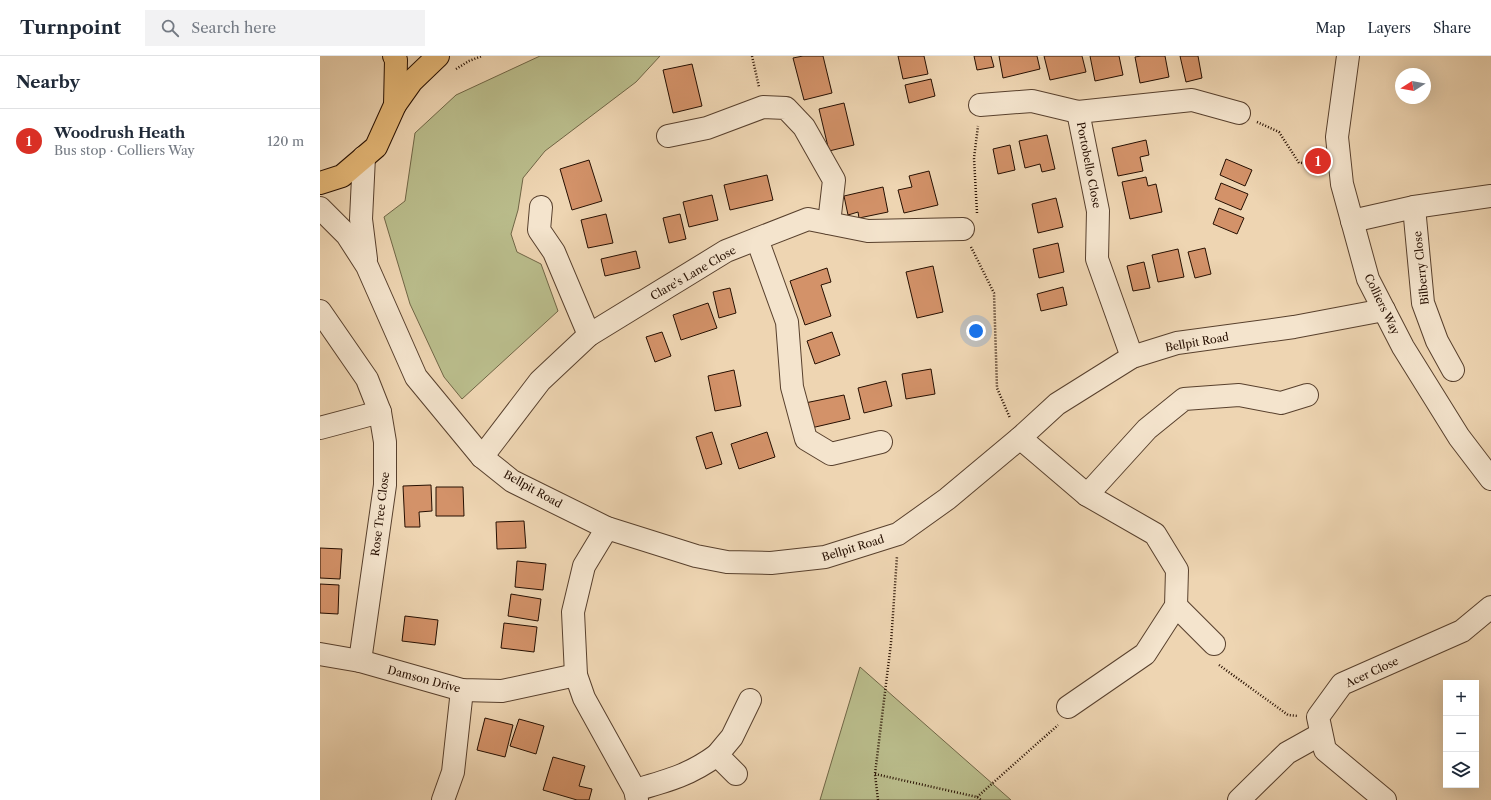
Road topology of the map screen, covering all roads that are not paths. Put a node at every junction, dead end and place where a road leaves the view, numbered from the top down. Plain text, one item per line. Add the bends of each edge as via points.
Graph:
1 (394, 56) edge
2 (1348, 56) edge
3 (445, 64) edge
4 (395, 105) junction
5 (980, 105) road end
6 (1078, 112) junction
7 (1238, 113) road end
8 (668, 136) dead end
9 (364, 157) junction
10 (320, 183) edge
11 (1491, 196) edge
12 (541, 207) dead end
13 (1414, 207) junction
14 (320, 208) edge
15 (1352, 221) junction
16 (829, 223) junction
17 (963, 229) road end
18 (757, 239) junction
19 (368, 266) junction
20 (1384, 310) junction
21 (320, 311) edge
22 (589, 335) junction
23 (1132, 357) junction
24 (1453, 370) dead end
25 (1307, 395) dead end
26 (380, 412) junction
27 (320, 428) edge
28 (1020, 438) junction
29 (881, 442) dead end
30 (482, 457) junction
31 (1491, 479) edge
32 (1087, 495) junction
33 (607, 528) junction
34 (1176, 606) junction
35 (1491, 607) edge
36 (1214, 653) road end
37 (320, 654) edge
38 (360, 661) junction
39 (576, 675) junction
40 (462, 690) junction
41 (750, 700) dead end
42 (1068, 707) road end
43 (1320, 725) junction
44 (718, 755) junction
45 (736, 774) dead end
46 (636, 795) edge
47 (443, 800) edge
48 (1239, 800) edge
49 (1384, 800) edge

1 - 4 main road
2 - 15 street, Colliers Way via 1337,137 1342,184
3 - 4 main road via 432,60 412,81
4 - 9 main road via 376,147
5 - 6 street, Portobello Close via 1032,101
6 - 7 street, Portobello Close via 1192,100
6 - 23 street, Portobello Close via 1098,211 1096,259
8 - 16 street via 707,128 763,107 786,108 804,127 834,180
9 - 10 main road via 342,176
9 - 19 street, Bellpit Road via 361,219
11 - 13 street
12 - 22 street via 540,230 554,252
13 - 15 street
13 - 24 street, Bilberry Close via 1423,304 1437,341
14 - 19 street, Bellpit Road via 348,235
15 - 20 street, Colliers Way via 1368,280
16 - 17 street, Clare's Lane Close via 868,231
16 - 18 street, Clare's Lane Close via 808,219
18 - 22 street, Clare's Lane Close via 726,251
18 - 29 street via 788,322 792,387 806,439 831,454
19 - 30 street, Bellpit Road via 416,377
20 - 23 street, Bellpit Road via 1294,327 1177,343
20 - 31 street, Colliers Way via 1403,347 1459,437
21 - 26 street, Rose Tree Close via 367,380
22 - 30 street, Clare's Lane Close via 540,381
23 - 28 street, Bellpit Road via 1057,404
25 - 32 street via 1281,403 1239,395 1184,399 1147,428
26 - 27 street
26 - 38 street, Rose Tree Close via 386,442 386,485
28 - 32 street
28 - 33 street, Bellpit Road via 947,499 898,534 825,558 771,563 727,562 696,556
30 - 33 street, Bellpit Road via 512,481
32 - 34 street via 1156,534 1177,570
33 - 39 street via 584,566 573,612
34 - 36 street
34 - 42 street via 1145,654
35 - 43 street, Acer Close via 1462,631 1342,684
37 - 38 street, Damson Drive
38 - 40 street, Damson Drive
39 - 40 street, Damson Drive via 502,691
39 - 46 street via 584,698
40 - 47 street via 453,772
41 - 44 street via 732,736
43 - 48 street
43 - 49 street via 1325,750
44 - 45 street
44 - 46 street via 682,776

